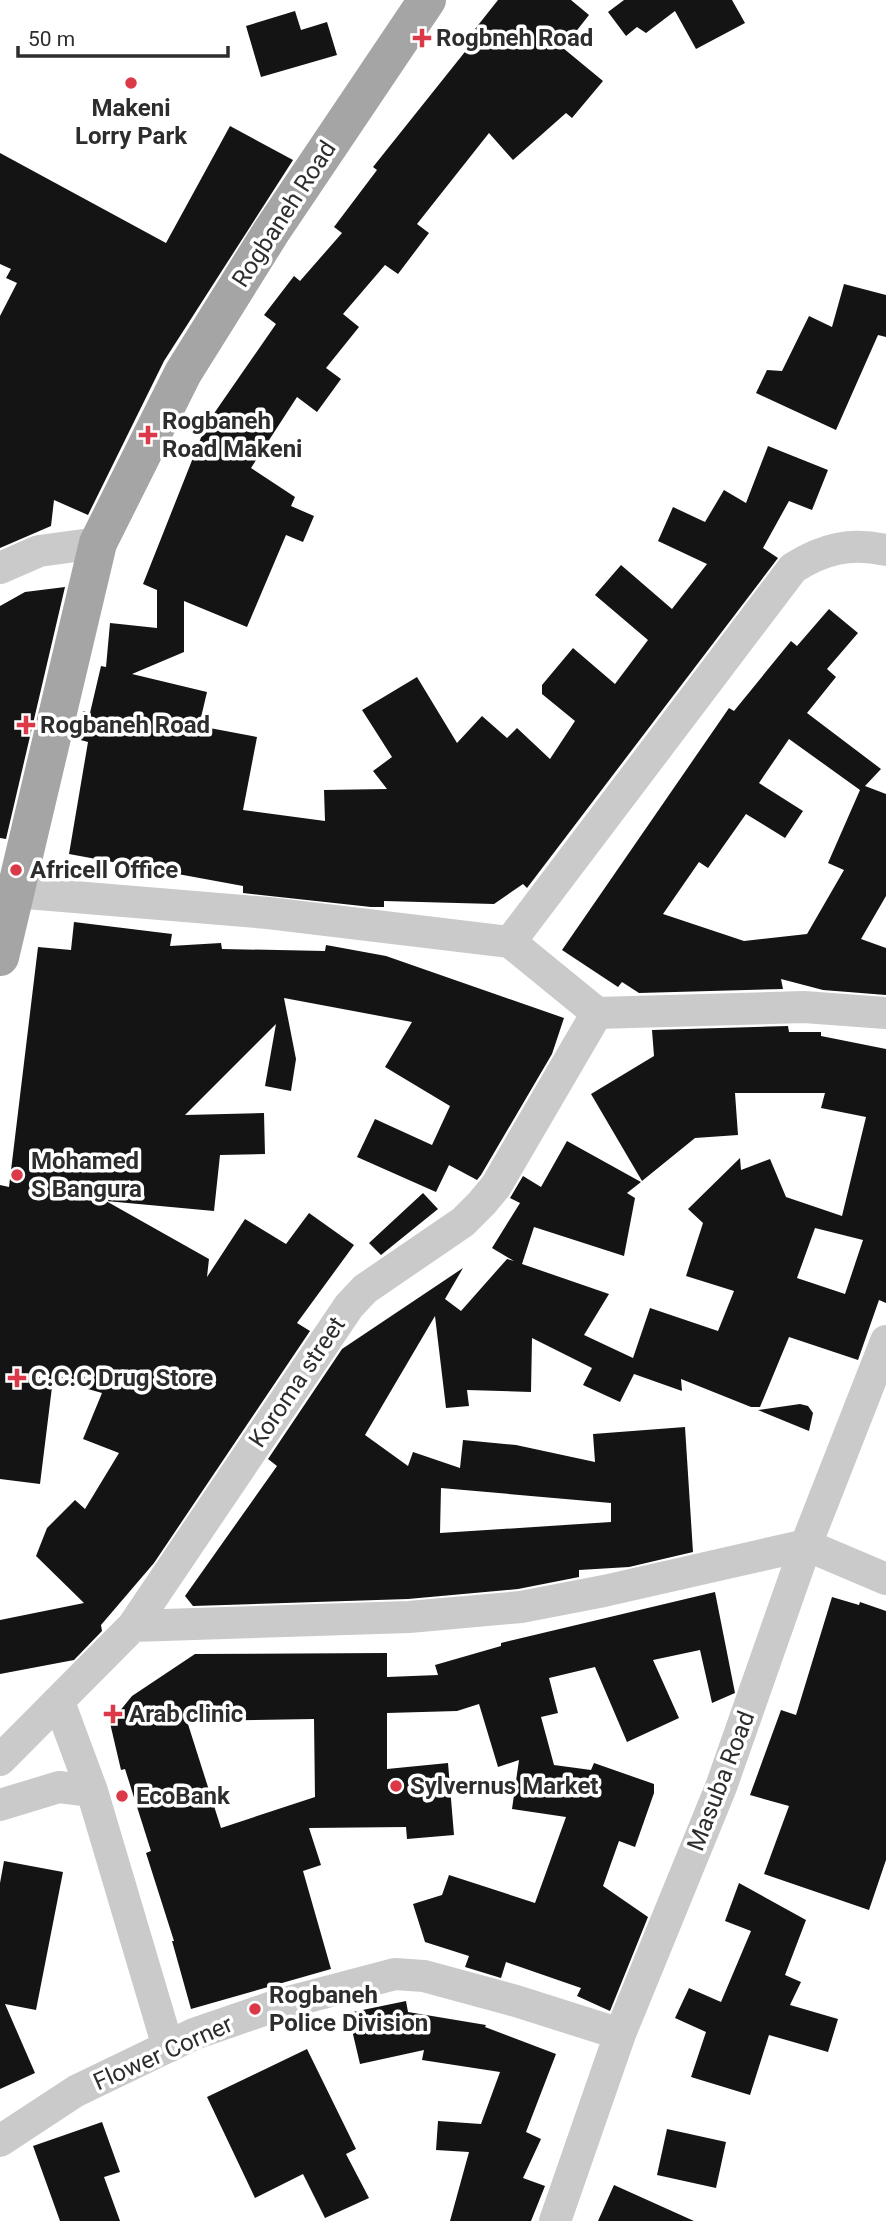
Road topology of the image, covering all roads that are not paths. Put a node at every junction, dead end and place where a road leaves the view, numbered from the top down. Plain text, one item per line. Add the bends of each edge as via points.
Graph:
1 (427, 0) edge
2 (98, 543) junction
3 (886, 550) edge
4 (0, 568) edge
5 (14, 892) junction
6 (510, 942) junction
7 (0, 957) edge
8 (597, 1013) junction
9 (886, 1013) edge
10 (886, 1341) edge
11 (806, 1545) junction
12 (886, 1579) edge
13 (133, 1626) junction
14 (60, 1702) junction
15 (0, 1760) edge
16 (92, 1791) junction
17 (0, 1805) edge
18 (620, 2034) junction
19 (167, 2047) junction
20 (0, 2141) edge
21 (555, 2221) edge

1 - 2 main road, Rogbaneh Road via 271,232 183,373
2 - 4 street via 39,551
2 - 5 main road, Rogbaneh Road
3 - 6 street via 848,547 819,551 793,568
5 - 6 street via 268,914
5 - 7 main road, Rogbaneh Road
6 - 8 street
8 - 9 street via 804,1007
8 - 13 street, Koroma street via 496,1186 463,1222 365,1289 349,1306
10 - 11 street, Masuba Road
11 - 12 street
11 - 13 street via 522,1607 409,1618
11 - 18 street, Masuba Road via 721,1787
13 - 14 street, Koroma street
14 - 15 street, Koroma street
14 - 16 street
16 - 17 street via 59,1787
16 - 19 street
18 - 19 street, Flower Corner via 408,1973 281,2004
18 - 21 street, Masuba Road
19 - 20 street, Flower Corner via 76,2091

